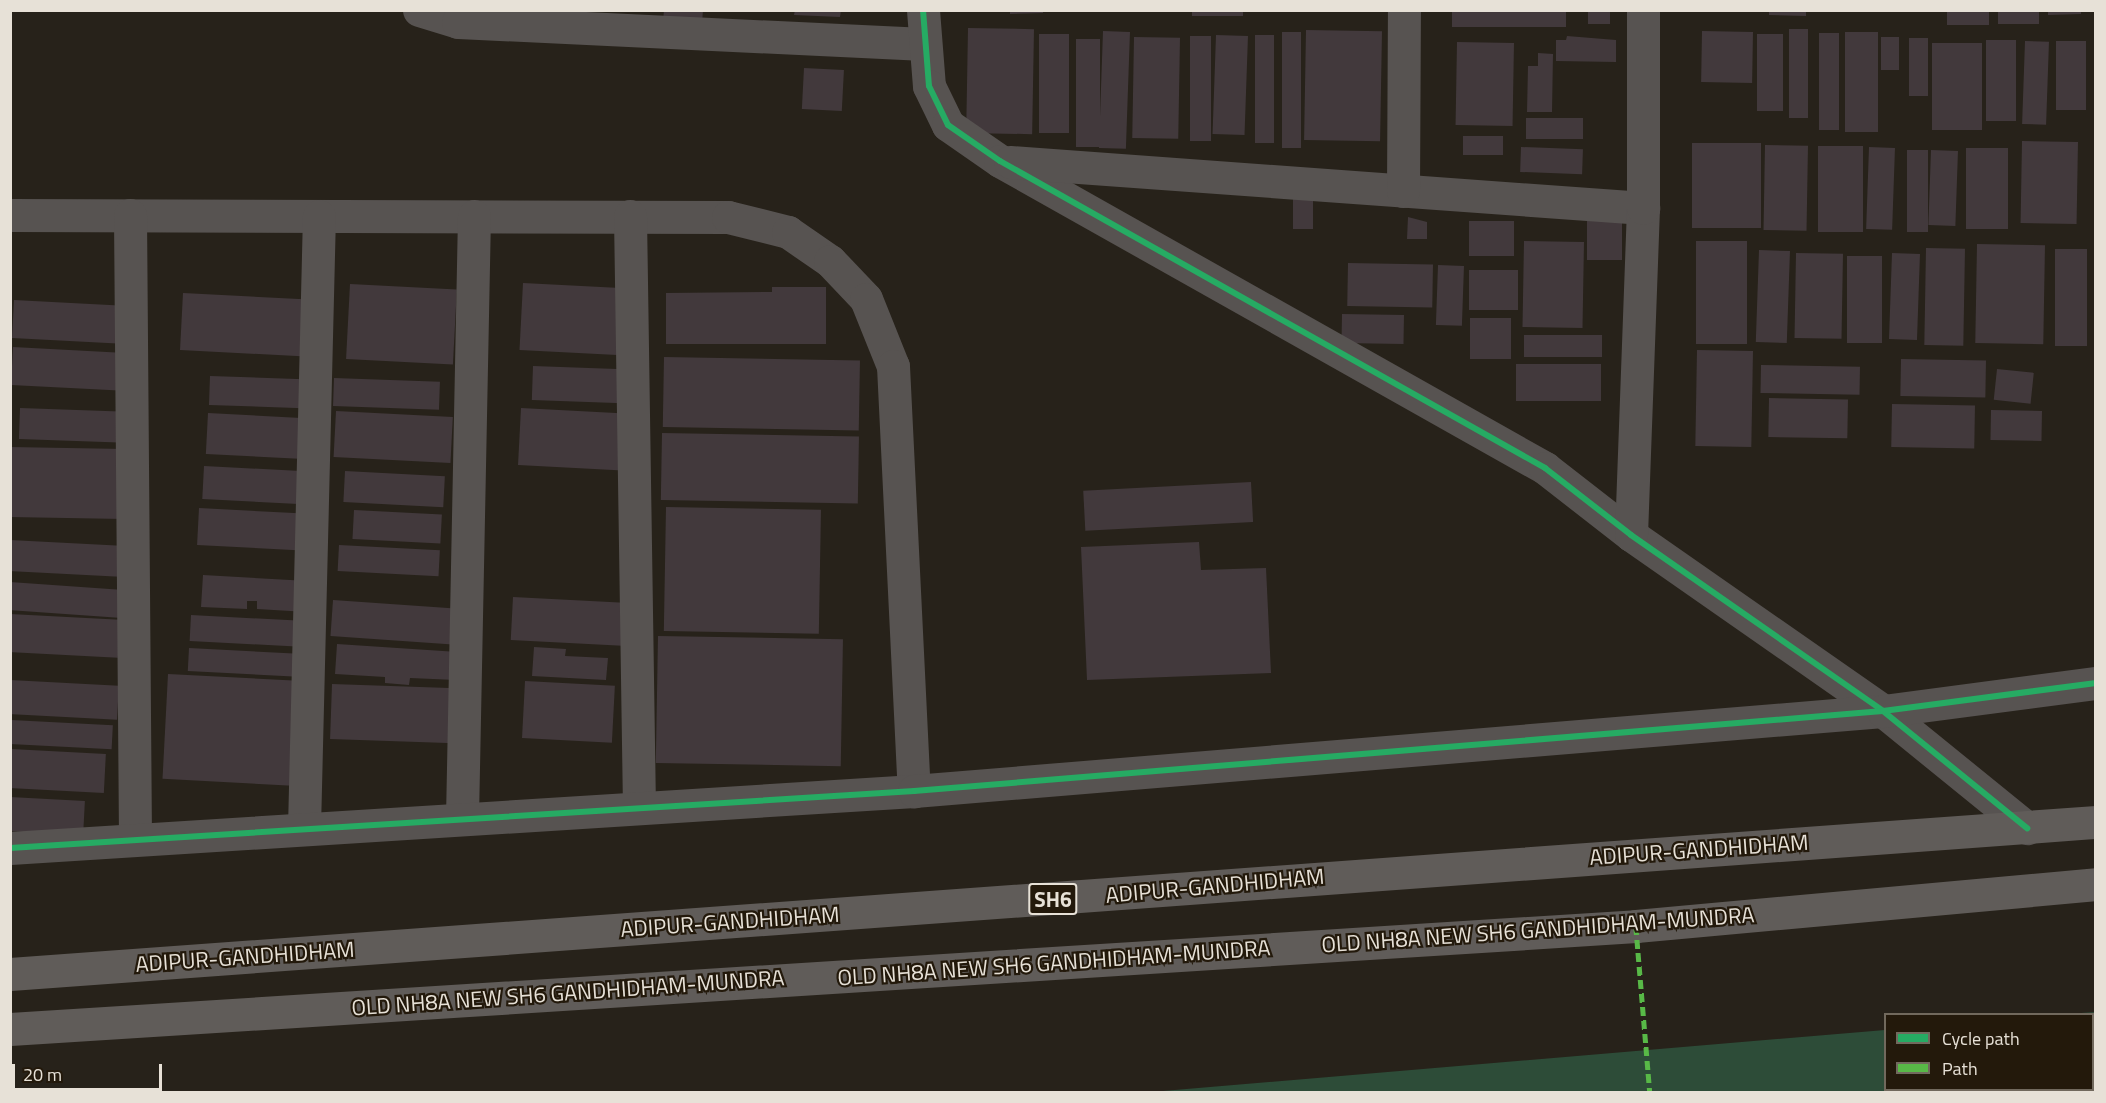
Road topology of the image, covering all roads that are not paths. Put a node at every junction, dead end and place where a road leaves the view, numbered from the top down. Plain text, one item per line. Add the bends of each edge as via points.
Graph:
1 (419, 10) edge
2 (923, 10) edge
3 (1404, 10) edge
4 (1643, 10) edge
5 (924, 44) junction
6 (1000, 162) junction
7 (1403, 191) junction
8 (1643, 208) junction
9 (10, 214) edge
10 (130, 215) junction
11 (320, 216) junction
12 (474, 216) junction
13 (630, 216) junction
14 (1631, 535) junction
15 (2096, 683) edge
16 (1882, 711) junction
17 (914, 791) junction
18 (639, 808) junction
19 (462, 818) junction
20 (2096, 822) edge
21 (304, 828) junction
22 (2027, 828) junction
23 (135, 839) junction
24 (10, 848) edge
25 (2096, 884) edge
26 (10, 974) edge
27 (10, 1029) edge

1 - 5 street via 458,22
2 - 5 street
3 - 7 street
4 - 8 street
5 - 6 street via 929,86 948,125
6 - 7 street
6 - 14 street via 1545,468
7 - 8 street
8 - 14 street
9 - 10 street
10 - 11 street
10 - 23 street
11 - 12 street
11 - 21 street
12 - 13 street
12 - 19 street
13 - 17 street via 728,217 788,232 830,261 866,299 893,366
13 - 18 street
14 - 16 street
15 - 16 street
16 - 17 street
16 - 22 street
17 - 18 street
18 - 19 street
19 - 21 street
20 - 22 main road, ADIPUR-GANDHIDHAM / SH6
21 - 23 street
22 - 26 main road, ADIPUR-GANDHIDHAM / SH6
23 - 24 street
25 - 27 main road, OLD NH8A NEW SH6 GANDHIDHAM-MUNDRA via 1636,926

